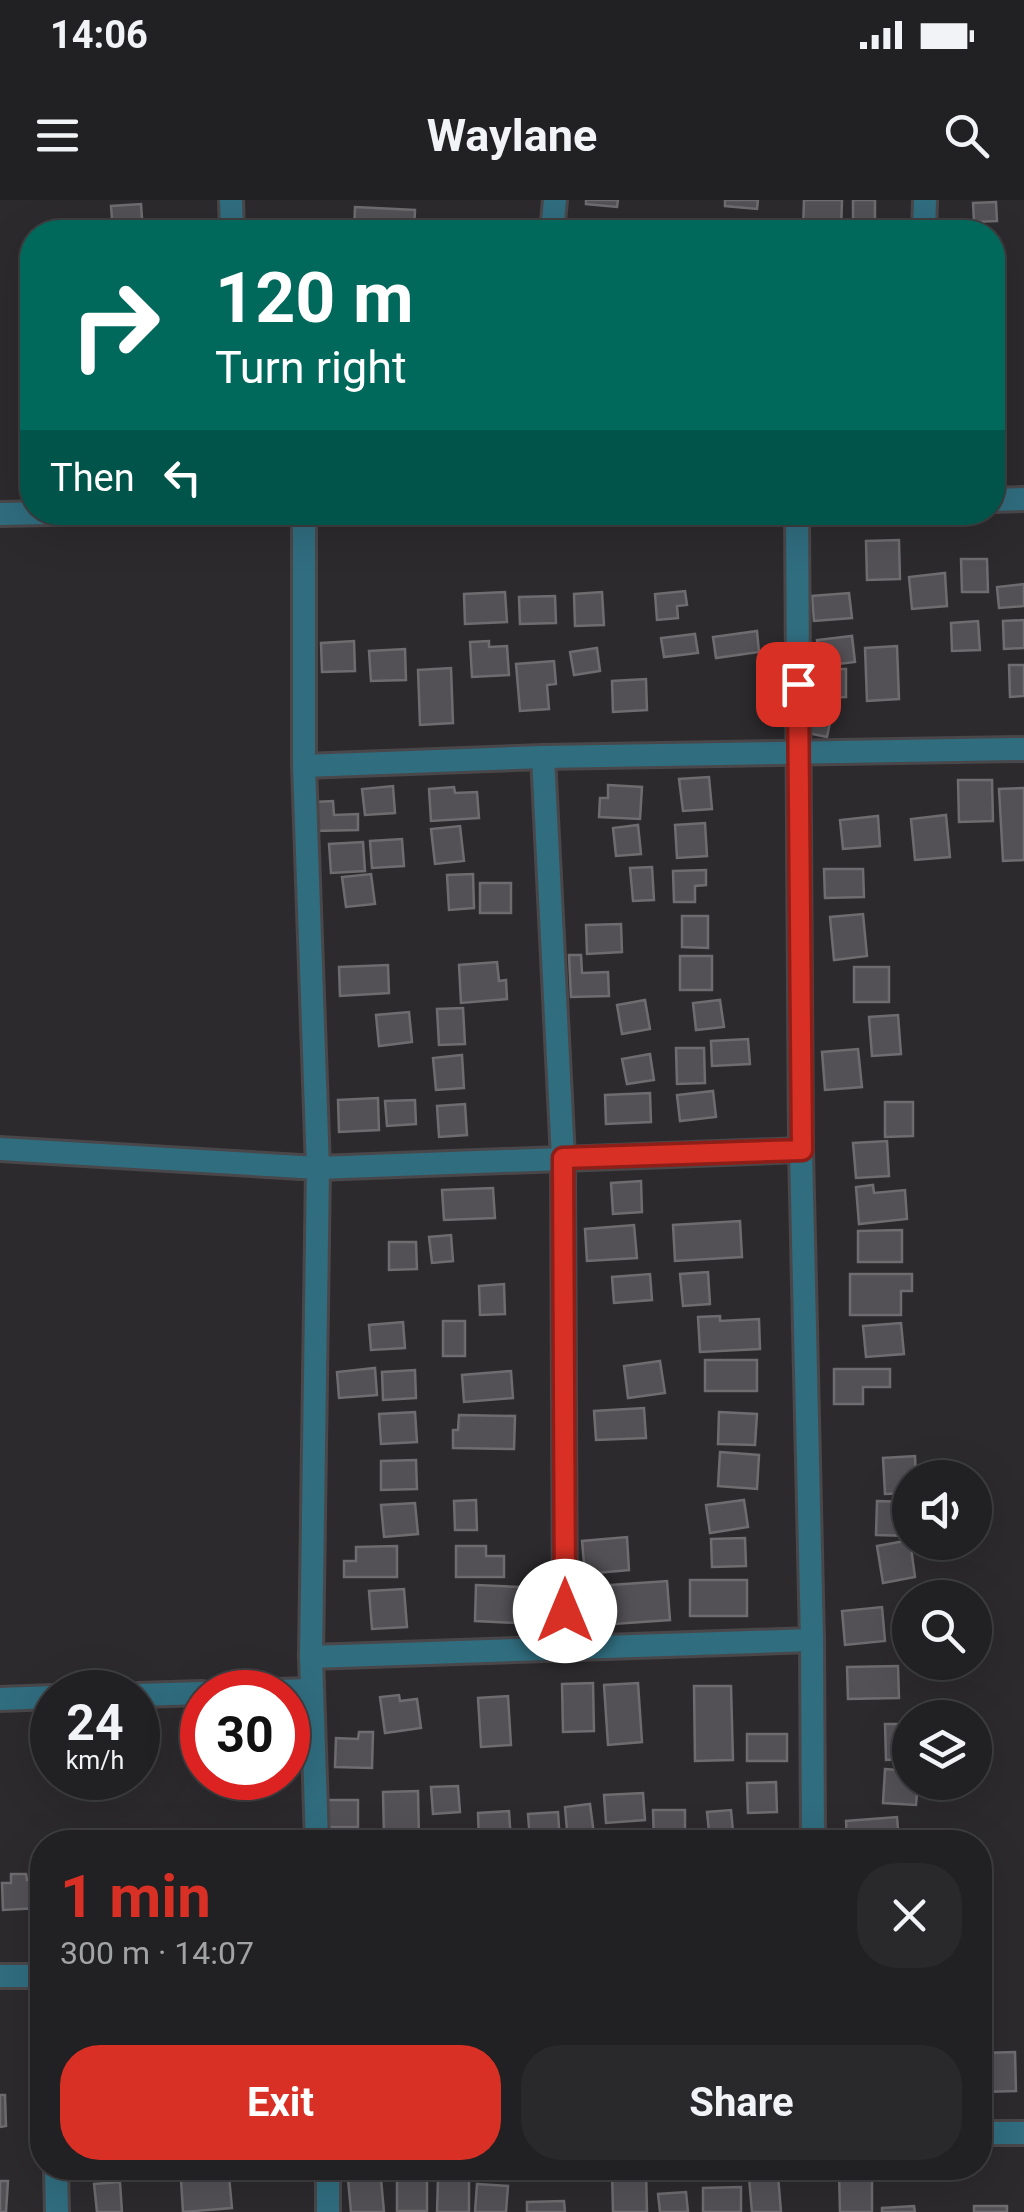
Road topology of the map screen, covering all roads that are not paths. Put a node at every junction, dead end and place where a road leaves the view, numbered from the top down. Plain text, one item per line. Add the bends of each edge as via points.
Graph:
1 (304, 525) edge
2 (797, 525) edge
3 (1024, 749) edge
4 (798, 752) junction
5 (543, 757) junction
6 (304, 766) junction
7 (0, 1150) edge
8 (802, 1150) junction
9 (563, 1158) junction
10 (318, 1168) junction
11 (812, 1640) junction
12 (565, 1648) junction
13 (311, 1657) junction
14 (312, 1690) joint
15 (30, 1697) edge
16 (0, 1698) edge
17 (317, 1830) edge
18 (814, 1830) edge
19 (0, 1976) edge
20 (30, 1976) edge
21 (1024, 2132) edge
22 (992, 2133) edge
23 (56, 2180) edge
24 (328, 2180) edge
25 (56, 2212) edge
26 (328, 2212) edge

1 - 6 street
2 - 4 street
3 - 4 street
4 - 5 street
4 - 8 street
5 - 6 street
5 - 9 street
6 - 10 street
7 - 10 street
8 - 9 street
8 - 11 street
9 - 10 street
9 - 12 street
10 - 13 street
11 - 12 street
11 - 18 street
12 - 13 street
13 - 14 street
14 - 17 street
15 - 16 street
19 - 20 street
21 - 22 street
23 - 25 street
24 - 26 street

